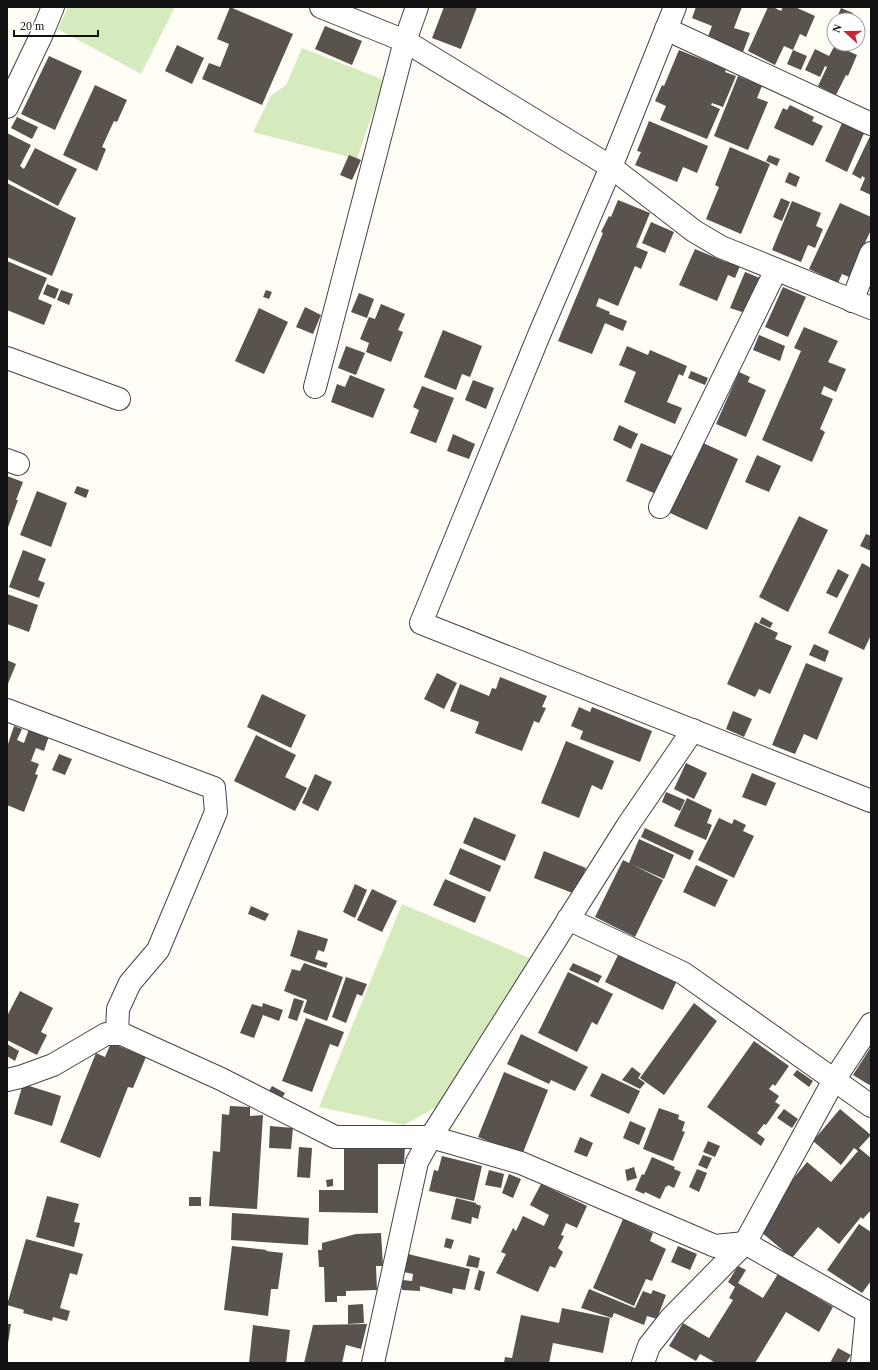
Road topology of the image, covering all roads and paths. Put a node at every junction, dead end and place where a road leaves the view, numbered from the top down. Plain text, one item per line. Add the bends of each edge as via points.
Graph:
1 (53, 7) edge
2 (321, 7) edge
3 (417, 7) edge
4 (675, 7) edge
5 (666, 29) junction
6 (405, 42) junction
7 (7, 107) edge
8 (871, 124) edge
9 (610, 167) junction
10 (871, 254) edge
11 (776, 270) junction
12 (861, 304) edge
13 (7, 358) edge
14 (315, 387) dead end
15 (119, 399) dead end
16 (660, 507) dead end
17 (7, 710) edge
18 (693, 730) junction
19 (871, 801) edge
20 (568, 919) junction
21 (871, 1024) edge
22 (117, 1034) junction
23 (7, 1080) edge
24 (834, 1080) junction
25 (871, 1106) edge
26 (431, 1137) junction
27 (745, 1243) junction
28 (869, 1310) edge
29 (373, 1363) edge
30 (643, 1363) edge
31 (862, 1363) edge

1 - 7 street
2 - 6 street
3 - 6 street
4 - 5 street
5 - 8 street
5 - 9 street
6 - 9 street
6 - 14 street
9 - 11 street via 694,231 721,247
9 - 18 street via 421,623
10 - 12 street
11 - 12 street
11 - 16 street
13 - 15 street
17 - 22 street via 214,788 216,812 158,950 130,984 121,1002 118,1009
18 - 19 street
18 - 20 street
20 - 24 street via 683,973
20 - 26 street
21 - 24 street
22 - 23 street via 106,1034 53,1065
22 - 26 street via 221,1079 335,1137
24 - 25 street
24 - 27 street
26 - 27 street via 520,1163 716,1246
26 - 29 street via 417,1162
27 - 28 street
27 - 30 street via 671,1318 649,1346
28 - 31 street

